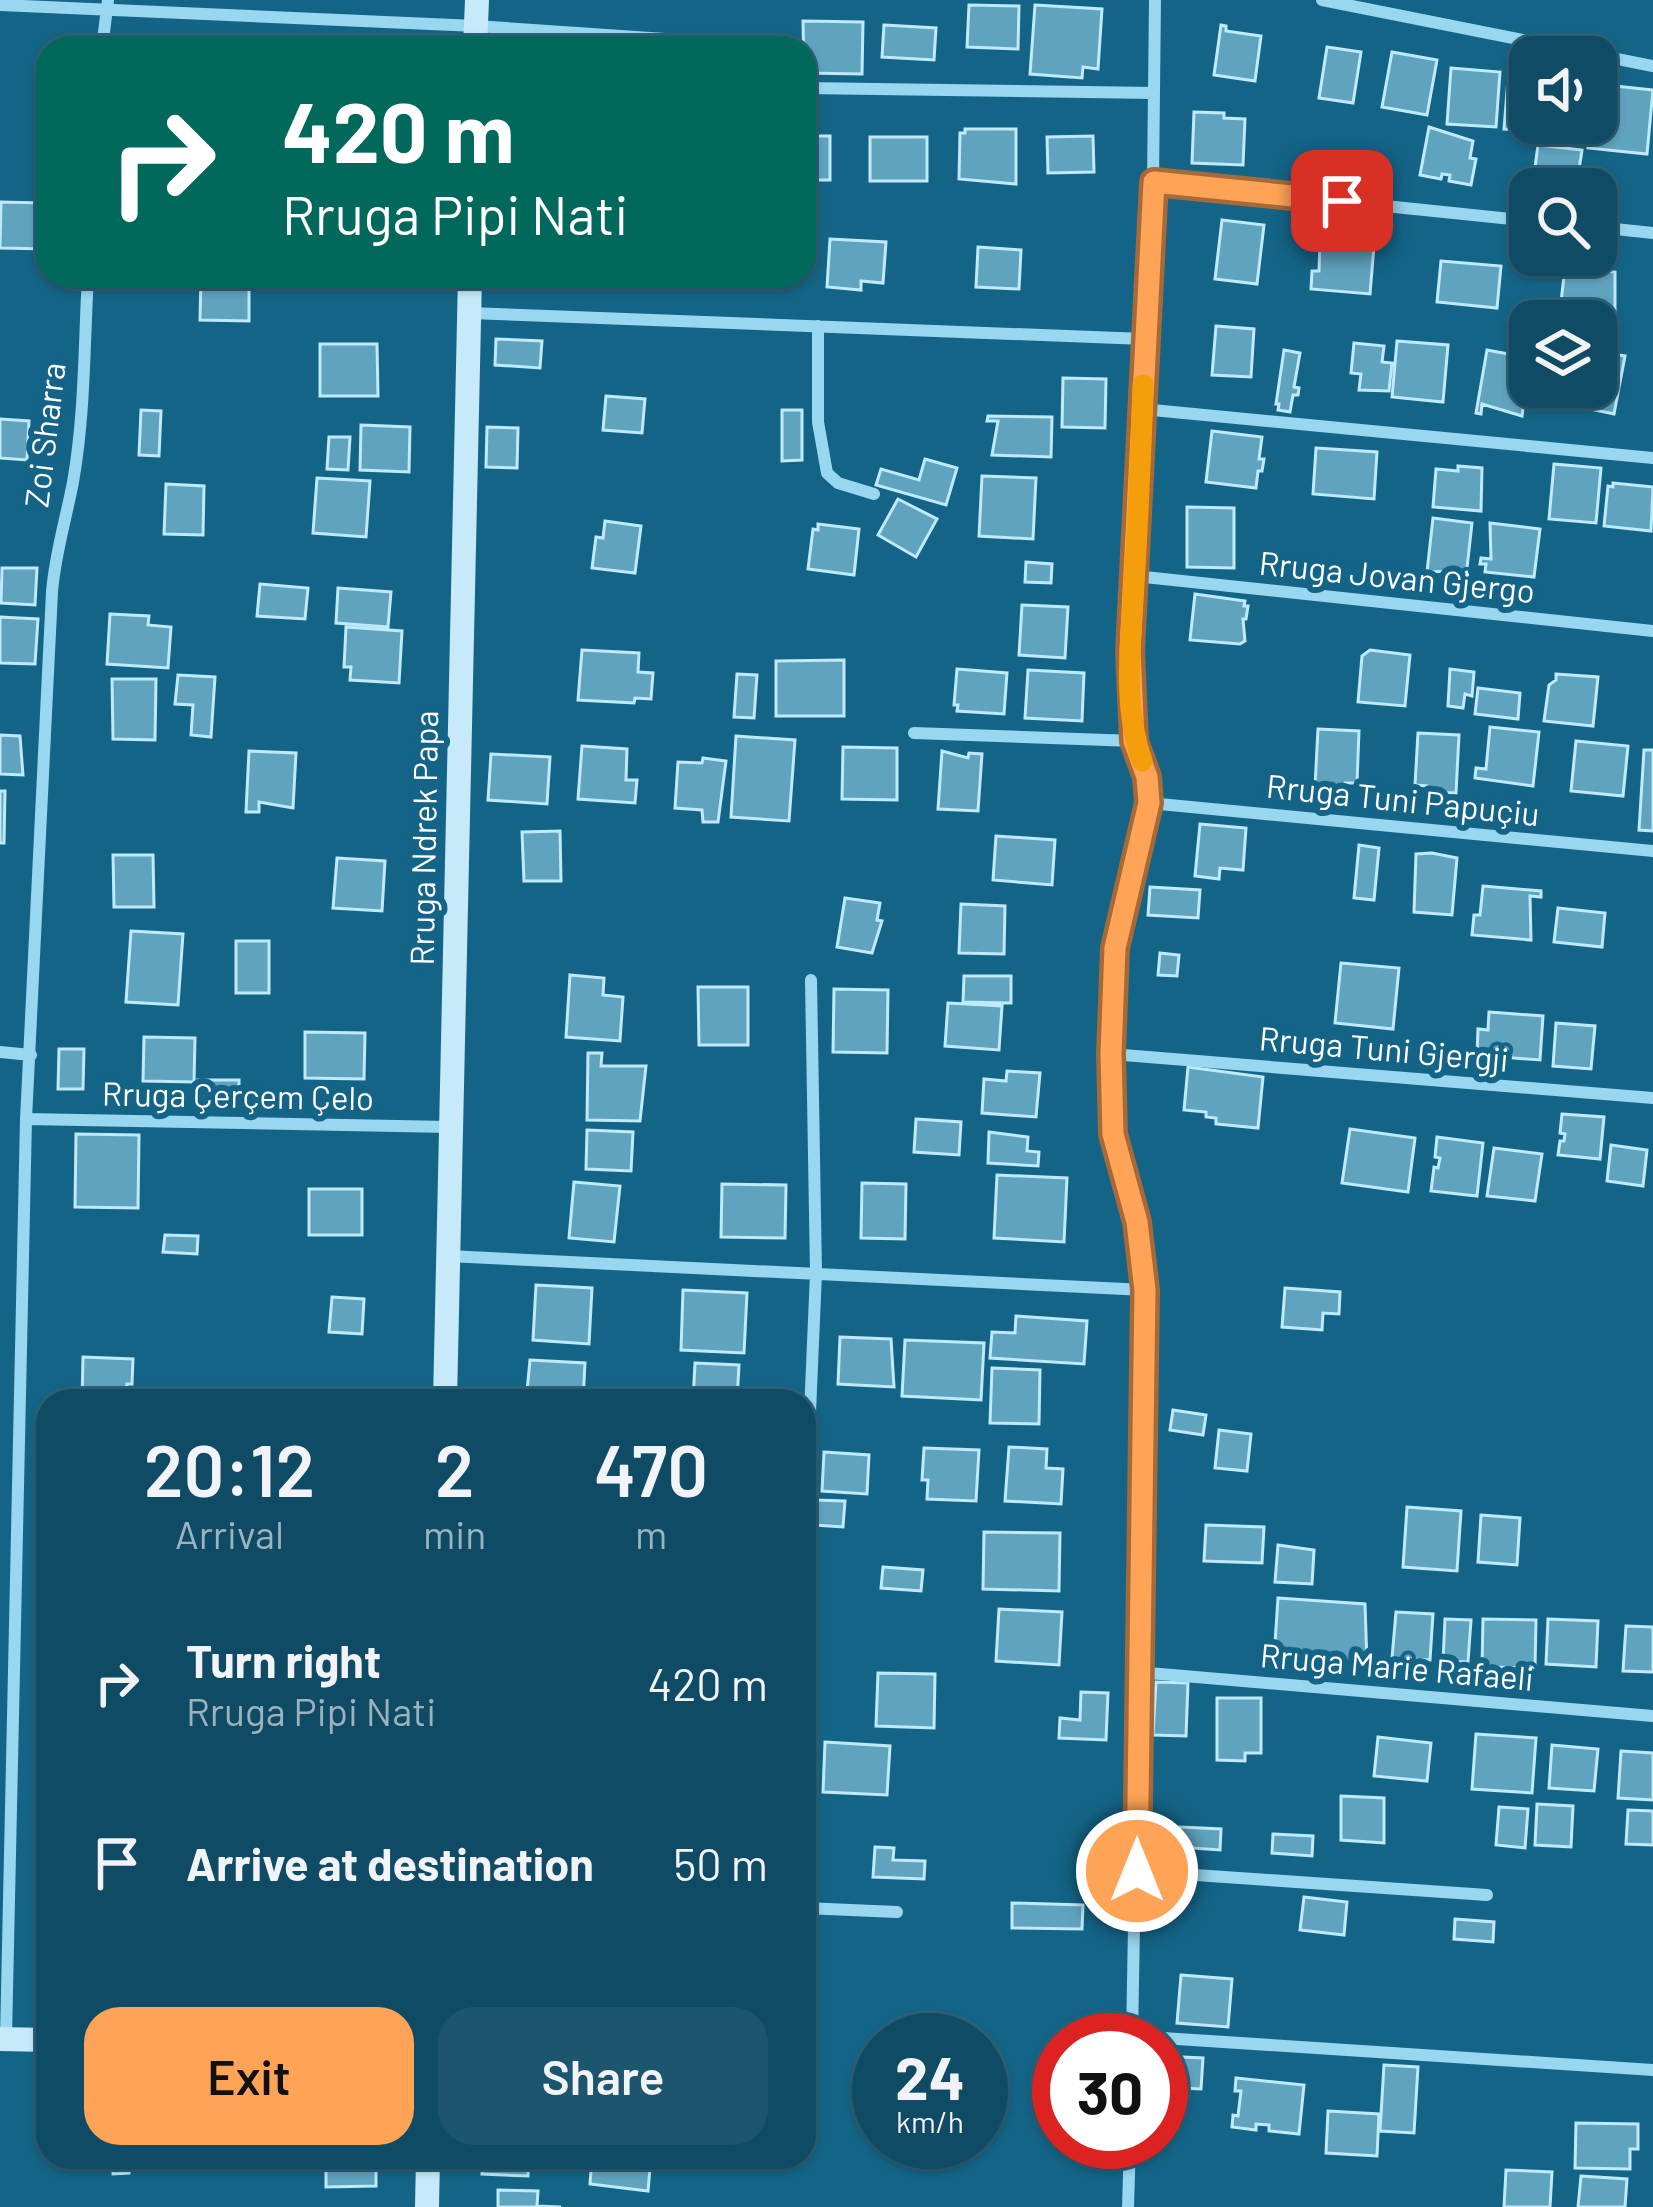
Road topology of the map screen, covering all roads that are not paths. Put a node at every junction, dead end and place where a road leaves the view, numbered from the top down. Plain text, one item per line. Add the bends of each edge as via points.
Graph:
1 (477, 0) edge
2 (1155, 0) edge
3 (1322, 0) edge
4 (107, 4) edge
5 (0, 5) edge
6 (103, 36) edge
7 (465, 36) edge
8 (476, 36) edge
9 (1653, 66) edge
10 (816, 88) edge
11 (1154, 93) junction
12 (1154, 182) junction
13 (1509, 218) edge
14 (1617, 229) edge
15 (1653, 233) edge
16 (87, 288) edge
17 (470, 288) edge
18 (470, 314) junction
19 (818, 326) junction
20 (1144, 339) junction
21 (1142, 409) junction
22 (1653, 458) edge
23 (874, 494) dead end
24 (1135, 576) junction
25 (1653, 631) edge
26 (914, 733) dead end
27 (1134, 741) junction
28 (1149, 803) junction
29 (1653, 851) edge
30 (811, 980) dead end
31 (0, 1052) edge
32 (1111, 1054) junction
33 (31, 1055) junction
34 (1653, 1098) edge
35 (26, 1119) junction
36 (449, 1127) junction
37 (448, 1256) junction
38 (816, 1273) junction
39 (1145, 1290) junction
40 (445, 1389) edge
41 (811, 1389) edge
42 (1137, 1672) junction
43 (1653, 1716) edge
44 (1137, 1871) junction
45 (1487, 1895) dead end
46 (816, 1909) edge
47 (897, 1912) dead end
48 (1133, 2013) edge
49 (3, 2039) edge
50 (36, 2040) edge
51 (1188, 2041) edge
52 (1653, 2070) edge
53 (428, 2169) edge
54 (1129, 2169) edge
55 (427, 2207) edge
56 (1128, 2207) edge

1 - 8 street
2 - 11 street
3 - 9 street
4 - 5 street
4 - 6 street
4 - 7 street
10 - 11 street
11 - 12 street
12 - 13 street
12 - 20 street
14 - 15 street
16 - 33 street, Zoi Sharra via 78,442 53,575
17 - 18 street, Rruga Ndrek Papa
18 - 19 street
18 - 36 street, Rruga Ndrek Papa
19 - 20 street
19 - 23 street via 827,473
20 - 21 street
21 - 22 street
21 - 24 street
24 - 25 street, Rruga Jovan Gjergo
24 - 27 street
26 - 27 street
27 - 28 street
28 - 29 street, Rruga Tuni Papuçiu
28 - 32 street via 1118,929
30 - 38 street
31 - 33 street
32 - 34 street, Rruga Tuni Gjergji
32 - 39 street via 1113,1134
33 - 35 street, Zoi Sharra
35 - 36 street, Rruga Çerçem Çelo
35 - 49 street, Zoi Sharra
36 - 37 street, Rruga Ndrek Papa
37 - 38 street
37 - 40 street, Rruga Ndrek Papa
38 - 39 street
38 - 41 street
39 - 42 street
42 - 43 street, Rruga Marie Rafaeli
42 - 44 street
44 - 45 street
44 - 48 street
46 - 47 street
49 - 50 street
51 - 52 street
53 - 55 street
54 - 56 street

